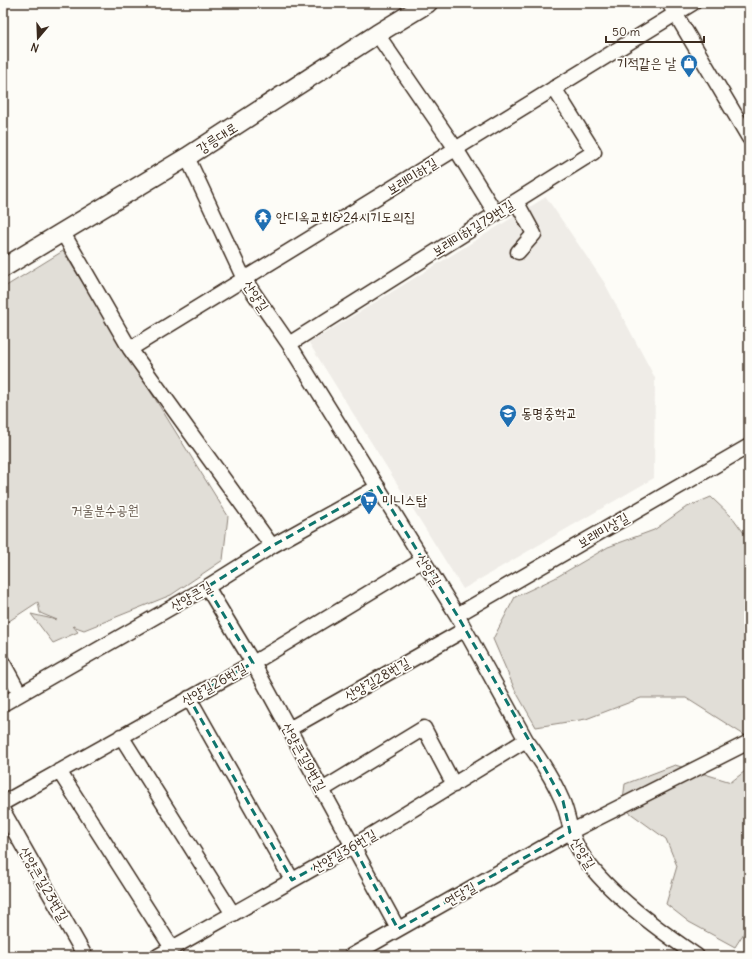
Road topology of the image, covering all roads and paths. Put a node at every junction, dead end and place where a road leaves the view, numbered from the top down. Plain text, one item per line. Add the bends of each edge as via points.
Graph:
1 (428, 3) edge
2 (693, 3) edge
3 (672, 8) edge
4 (377, 34) junction
5 (554, 88) junction
6 (749, 138) edge
7 (456, 149) junction
8 (187, 157) junction
9 (516, 201) junction
10 (496, 214) junction
11 (63, 233) junction
12 (518, 252) dead end
13 (3, 268) edge
14 (244, 279) junction
15 (289, 344) junction
16 (130, 349) junction
17 (749, 446) edge
18 (378, 487) junction
19 (272, 546) junction
20 (423, 560) junction
21 (207, 587) junction
22 (457, 615) junction
23 (464, 630) junction
24 (252, 662) junction
25 (3, 663) edge
26 (20, 694) junction
27 (189, 698) junction
28 (3, 704) edge
29 (289, 729) junction
30 (121, 736) junction
31 (526, 740) junction
32 (749, 742) edge
33 (59, 772) junction
34 (454, 785) junction
35 (322, 790) junction
36 (3, 803) edge
37 (3, 811) edge
38 (570, 832) junction
39 (353, 846) junction
40 (292, 880) junction
41 (233, 914) junction
42 (398, 929) junction
43 (172, 948) junction
44 (354, 955) edge
45 (86, 956) edge
46 (158, 956) edge
47 (697, 956) edge

1 - 4 street, 강릉대로
2 - 3 street, 보래미하길
3 - 5 street, 보래미하길
3 - 6 street
4 - 7 street
4 - 8 street, 강릉대로
5 - 7 street, 보래미하길
5 - 9 street, 보래미하길79번길 via 594,152
7 - 10 street
7 - 14 street, 보래미하길
8 - 11 street, 강릉대로
8 - 14 street, 산양길
9 - 10 street, 보래미하길79번길
9 - 12 street via 534,234
10 - 15 street, 보래미하길79번길
11 - 13 street, 강릉대로
11 - 16 street
14 - 15 street, 산양길
14 - 16 street, 보래미하길
15 - 18 street, 산양길
16 - 19 street
17 - 22 street, 보래미상길
18 - 19 street, 산양큰길
18 - 20 street, 산양길
19 - 21 street, 산양큰길
20 - 22 street, 산양길
20 - 24 street, 산양길26번길
21 - 24 street, 산양큰길9번길
21 - 26 street, 산양큰길
22 - 23 street, 산양길
23 - 29 street, 산양길28번길
23 - 31 street, 산양길
24 - 27 street, 산양길26번길
24 - 29 street, 산양큰길9번길
25 - 26 street
26 - 28 street, 산양큰길
27 - 30 street, 산양길26번길
27 - 40 street
29 - 35 street, 산양큰길9번길
30 - 33 street, 산양길26번길
30 - 41 street
31 - 34 street, 산양길36번길
31 - 38 street, 산양길 via 563,801
32 - 38 street, 연당길
33 - 36 street, 산양길26번길
33 - 43 street
34 - 35 street via 424,728
34 - 39 street, 산양길36번길
35 - 39 street, 산양큰길9번길
37 - 45 street, 산양큰길23번길
38 - 42 street, 연당길
38 - 47 street, 산양길 via 598,876 663,933
39 - 40 street, 산양길36번길
39 - 42 street, 산양큰길9번길
40 - 41 street, 산양길36번길
41 - 43 street, 산양길36번길
42 - 44 street, 연당길
43 - 46 street, 산양길36번길

